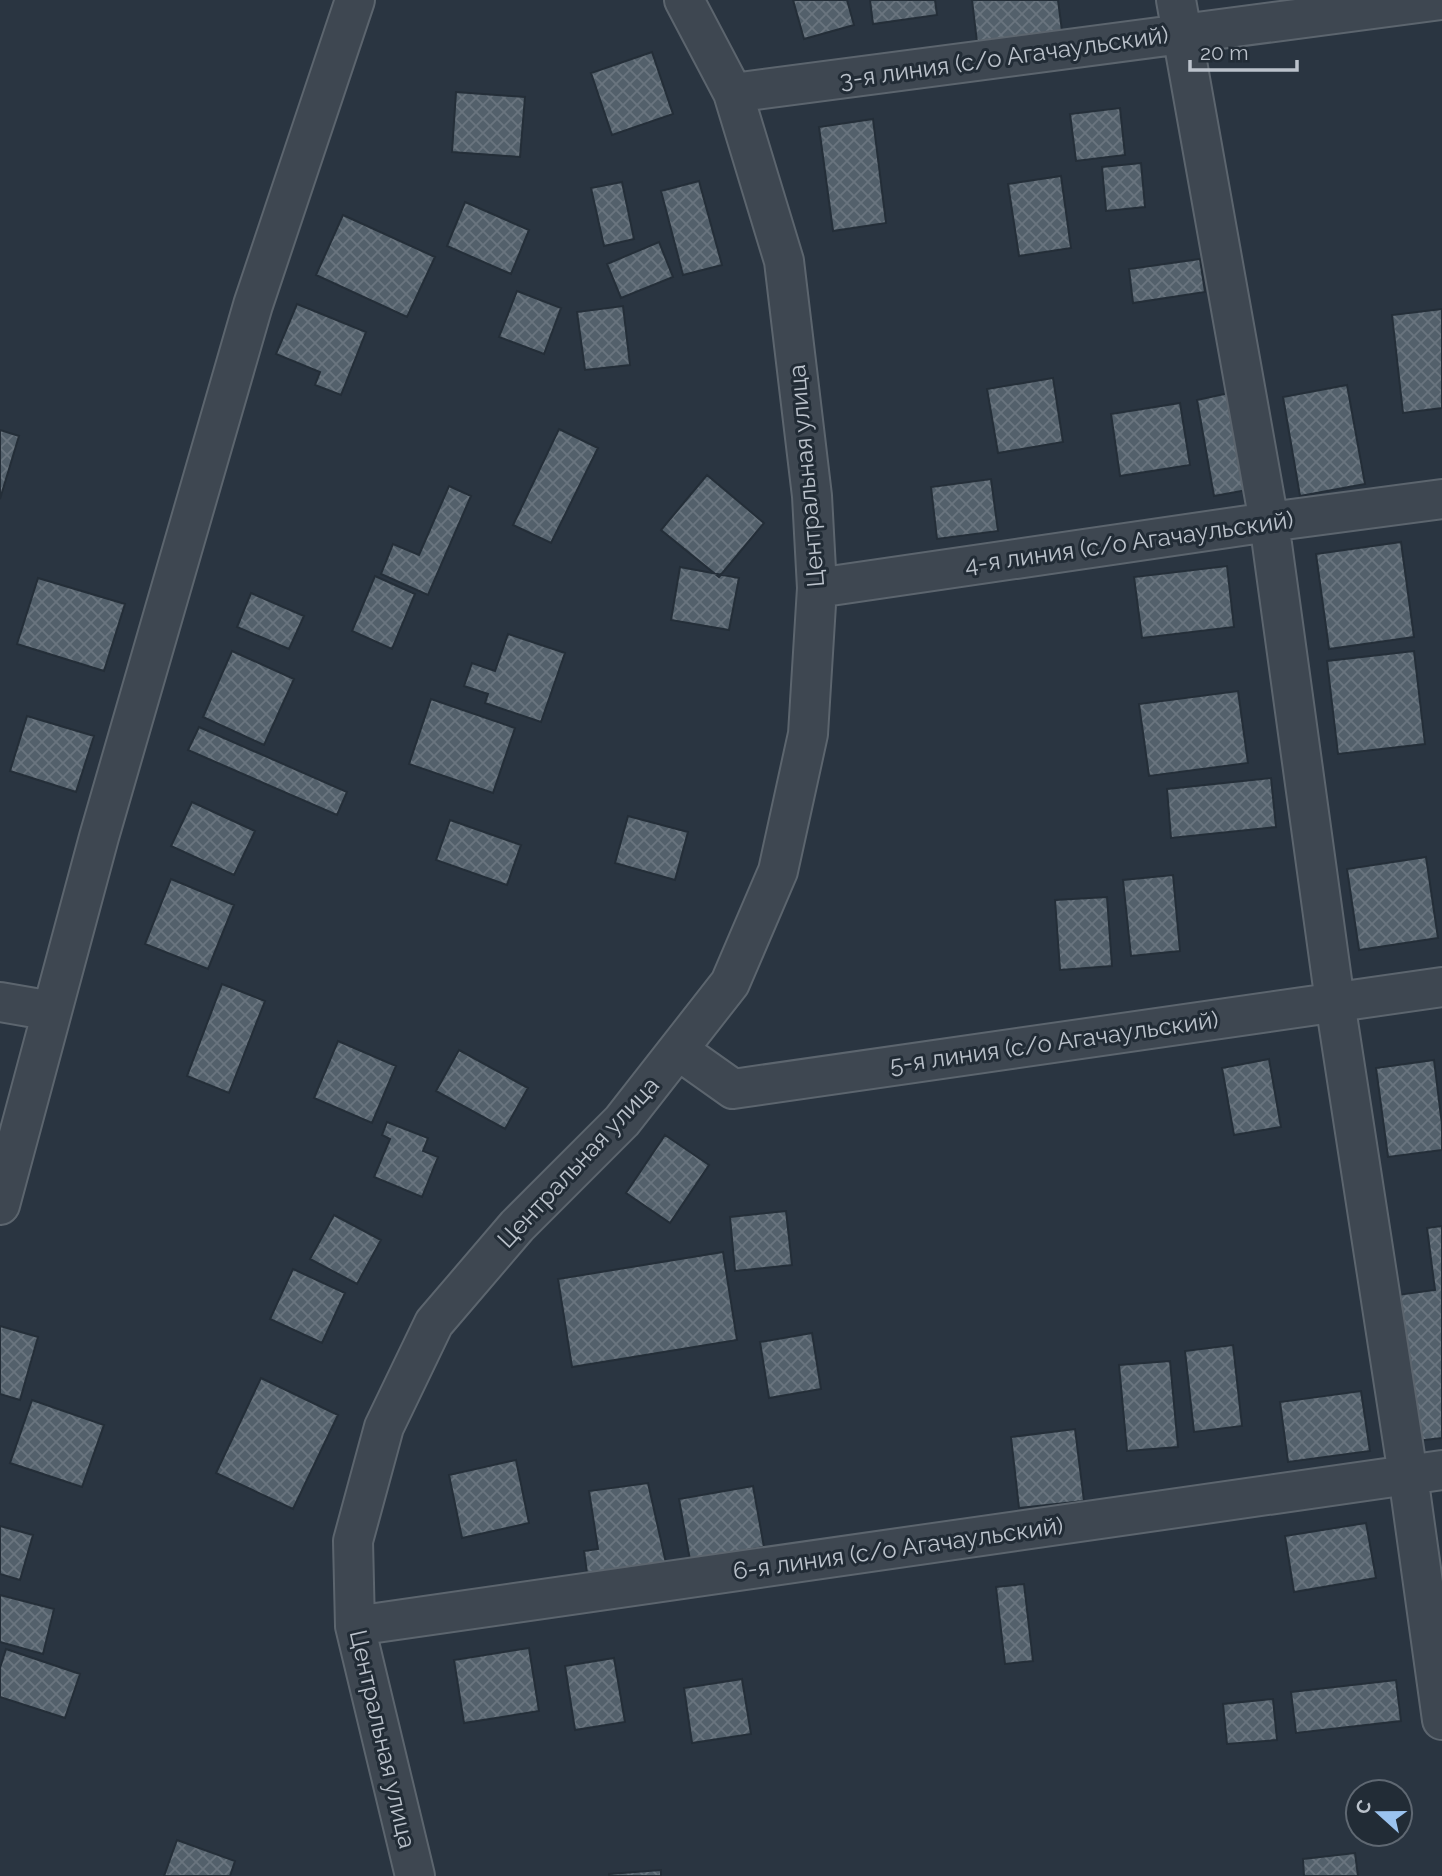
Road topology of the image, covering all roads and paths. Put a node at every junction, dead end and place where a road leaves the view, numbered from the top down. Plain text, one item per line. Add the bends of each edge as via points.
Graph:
1 (355, 0) edge
2 (684, 0) edge
3 (1441, 0) edge
4 (1178, 17) edge
5 (733, 93) junction
6 (1442, 499) edge
7 (1269, 522) junction
8 (817, 588) junction
9 (1442, 987) edge
10 (0, 1002) edge
11 (1335, 1002) junction
12 (52, 1011) junction
13 (678, 1050) junction
14 (0, 1205) edge
15 (1425, 1473) edge
16 (355, 1626) junction
17 (1442, 1720) edge
18 (415, 1876) edge

1 - 12 street via 253,305
2 - 5 street, Центральная улица
3 - 4 street, 3-я линия (с/о Агачаульский)
4 - 5 street, 3-я линия (с/о Агачаульский)
4 - 7 street
5 - 8 street, Центральная улица via 785,261 812,496
6 - 7 street, 4-я линия (с/о Агачаульский)
7 - 8 street, 4-я линия (с/о Агачаульский)
7 - 11 street
8 - 13 street, Центральная улица via 808,734 778,871 730,983
9 - 11 street, 5-я линия (с/о Агачаульский)
10 - 12 street
11 - 13 street, 5-я линия (с/о Агачаульский) via 733,1089
11 - 15 street
12 - 14 street
13 - 16 street, Центральная улица via 622,1121 517,1226 434,1323 384,1427 353,1541
15 - 16 street, 6-я линия (с/о Агачаульский)
15 - 17 street
16 - 18 street, Центральная улица

